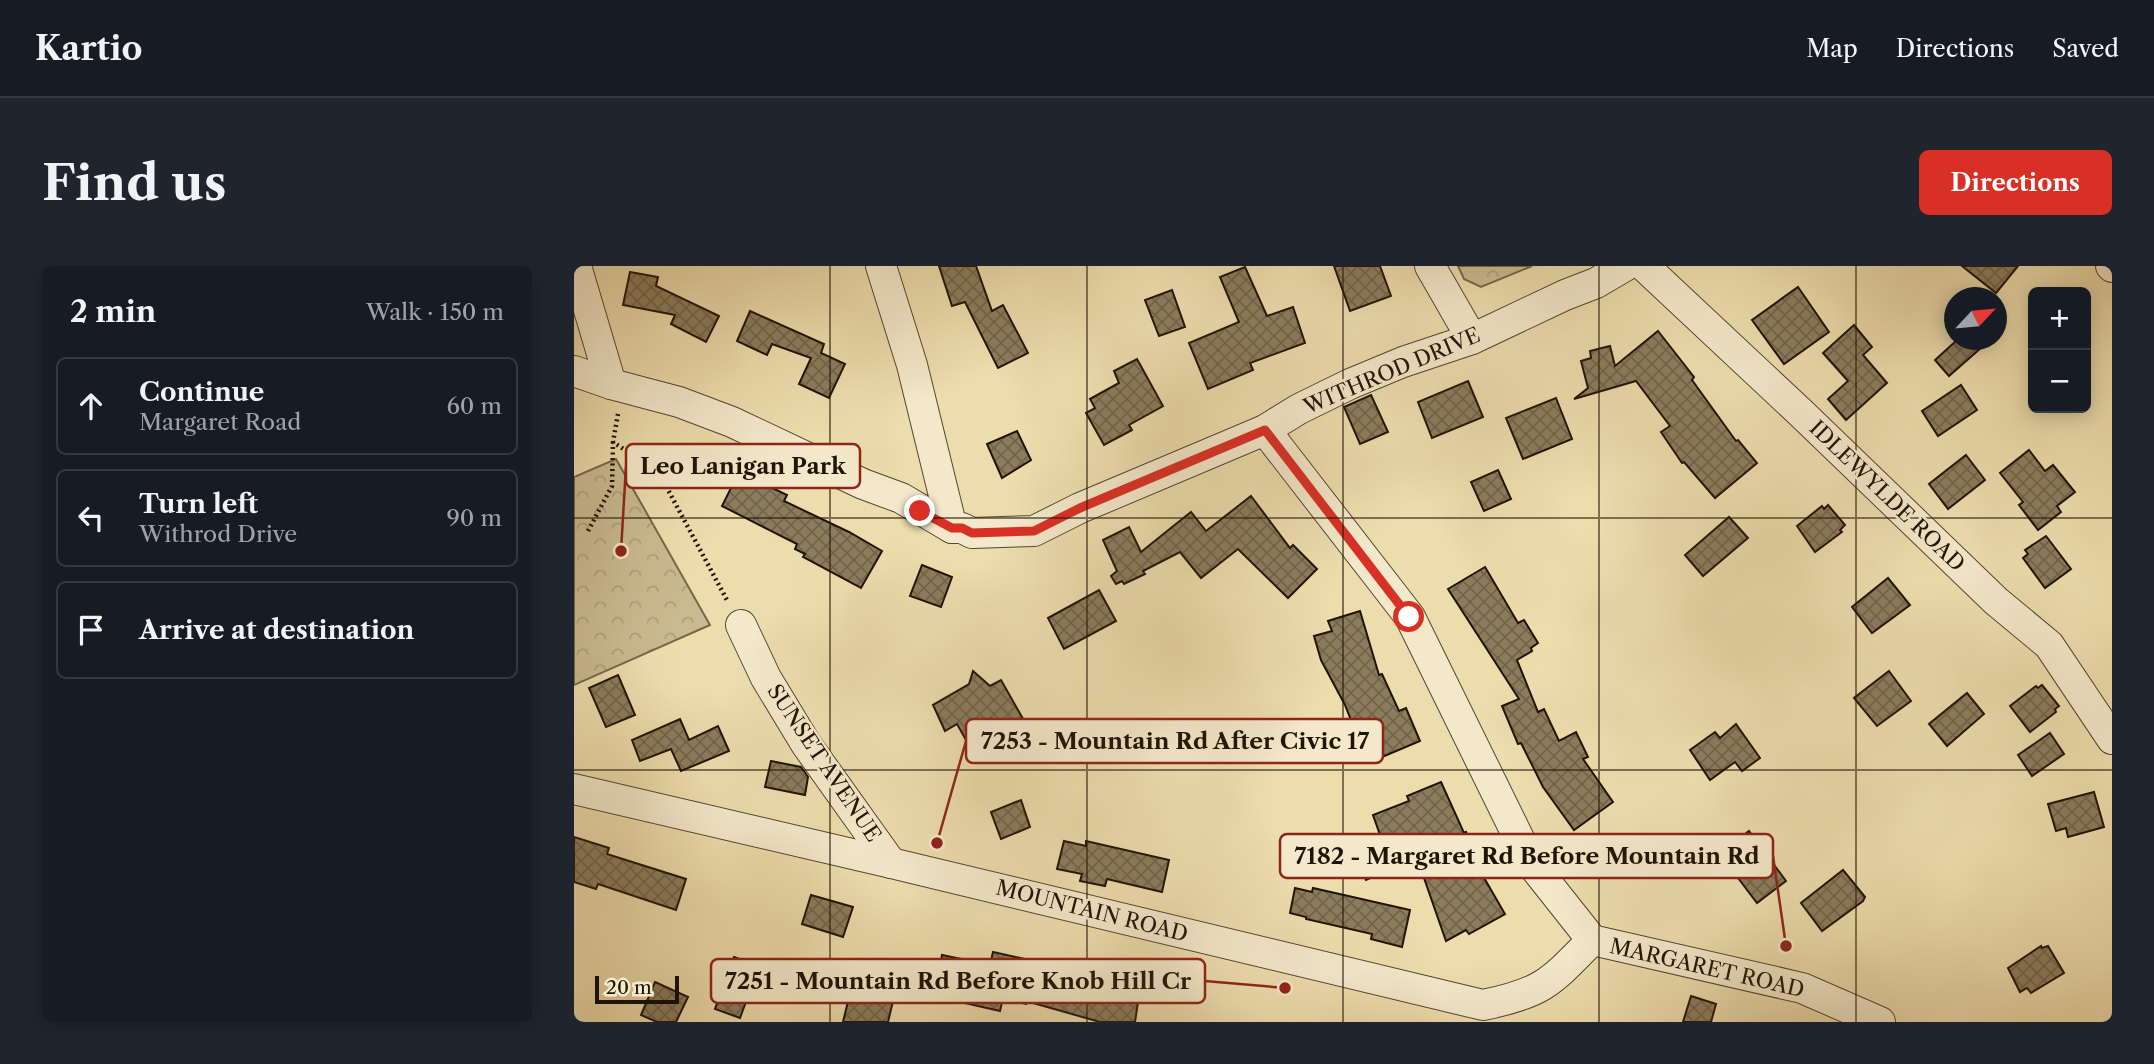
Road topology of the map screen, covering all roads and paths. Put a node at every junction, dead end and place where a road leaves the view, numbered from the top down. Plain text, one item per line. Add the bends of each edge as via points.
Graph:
1 (576, 266) edge
2 (881, 266) edge
3 (1430, 266) edge
4 (1625, 266) edge
5 (1644, 266) edge
6 (1472, 339) junction
7 (574, 371) edge
8 (611, 384) junction
9 (1265, 430) junction
10 (613, 442) junction
11 (952, 528) junction
12 (588, 531) dead end
13 (741, 625) joint
14 (2112, 738) edge
15 (574, 789) edge
16 (891, 863) junction
17 (1592, 940) junction
18 (1826, 1010) edge
19 (1497, 1012) edge
20 (1880, 1022) edge

1 - 8 street
2 - 11 street via 912,365
3 - 6 street
4 - 6 street, WITHROD DRIVE
5 - 14 street, IDLEWYLDE ROAD via 1996,601 2049,645
6 - 9 street, WITHROD DRIVE via 1350,384
7 - 8 street, WITHROD DRIVE
8 - 10 path via 619,403
8 - 11 street, WITHROD DRIVE via 732,422 901,498
9 - 11 street, WITHROD DRIVE via 1034,531 972,533
9 - 17 street, MARGARET ROAD via 1409,617 1531,863
10 - 12 path via 612,486
10 - 13 path via 659,473
13 - 16 street, SUNSET AVENUE via 806,744
15 - 16 street, MOUNTAIN ROAD
16 - 19 street, MOUNTAIN ROAD
17 - 18 street, MARGARET ROAD via 1802,988
17 - 19 street, MOUNTAIN ROAD via 1551,981
18 - 20 street, MARGARET ROAD

